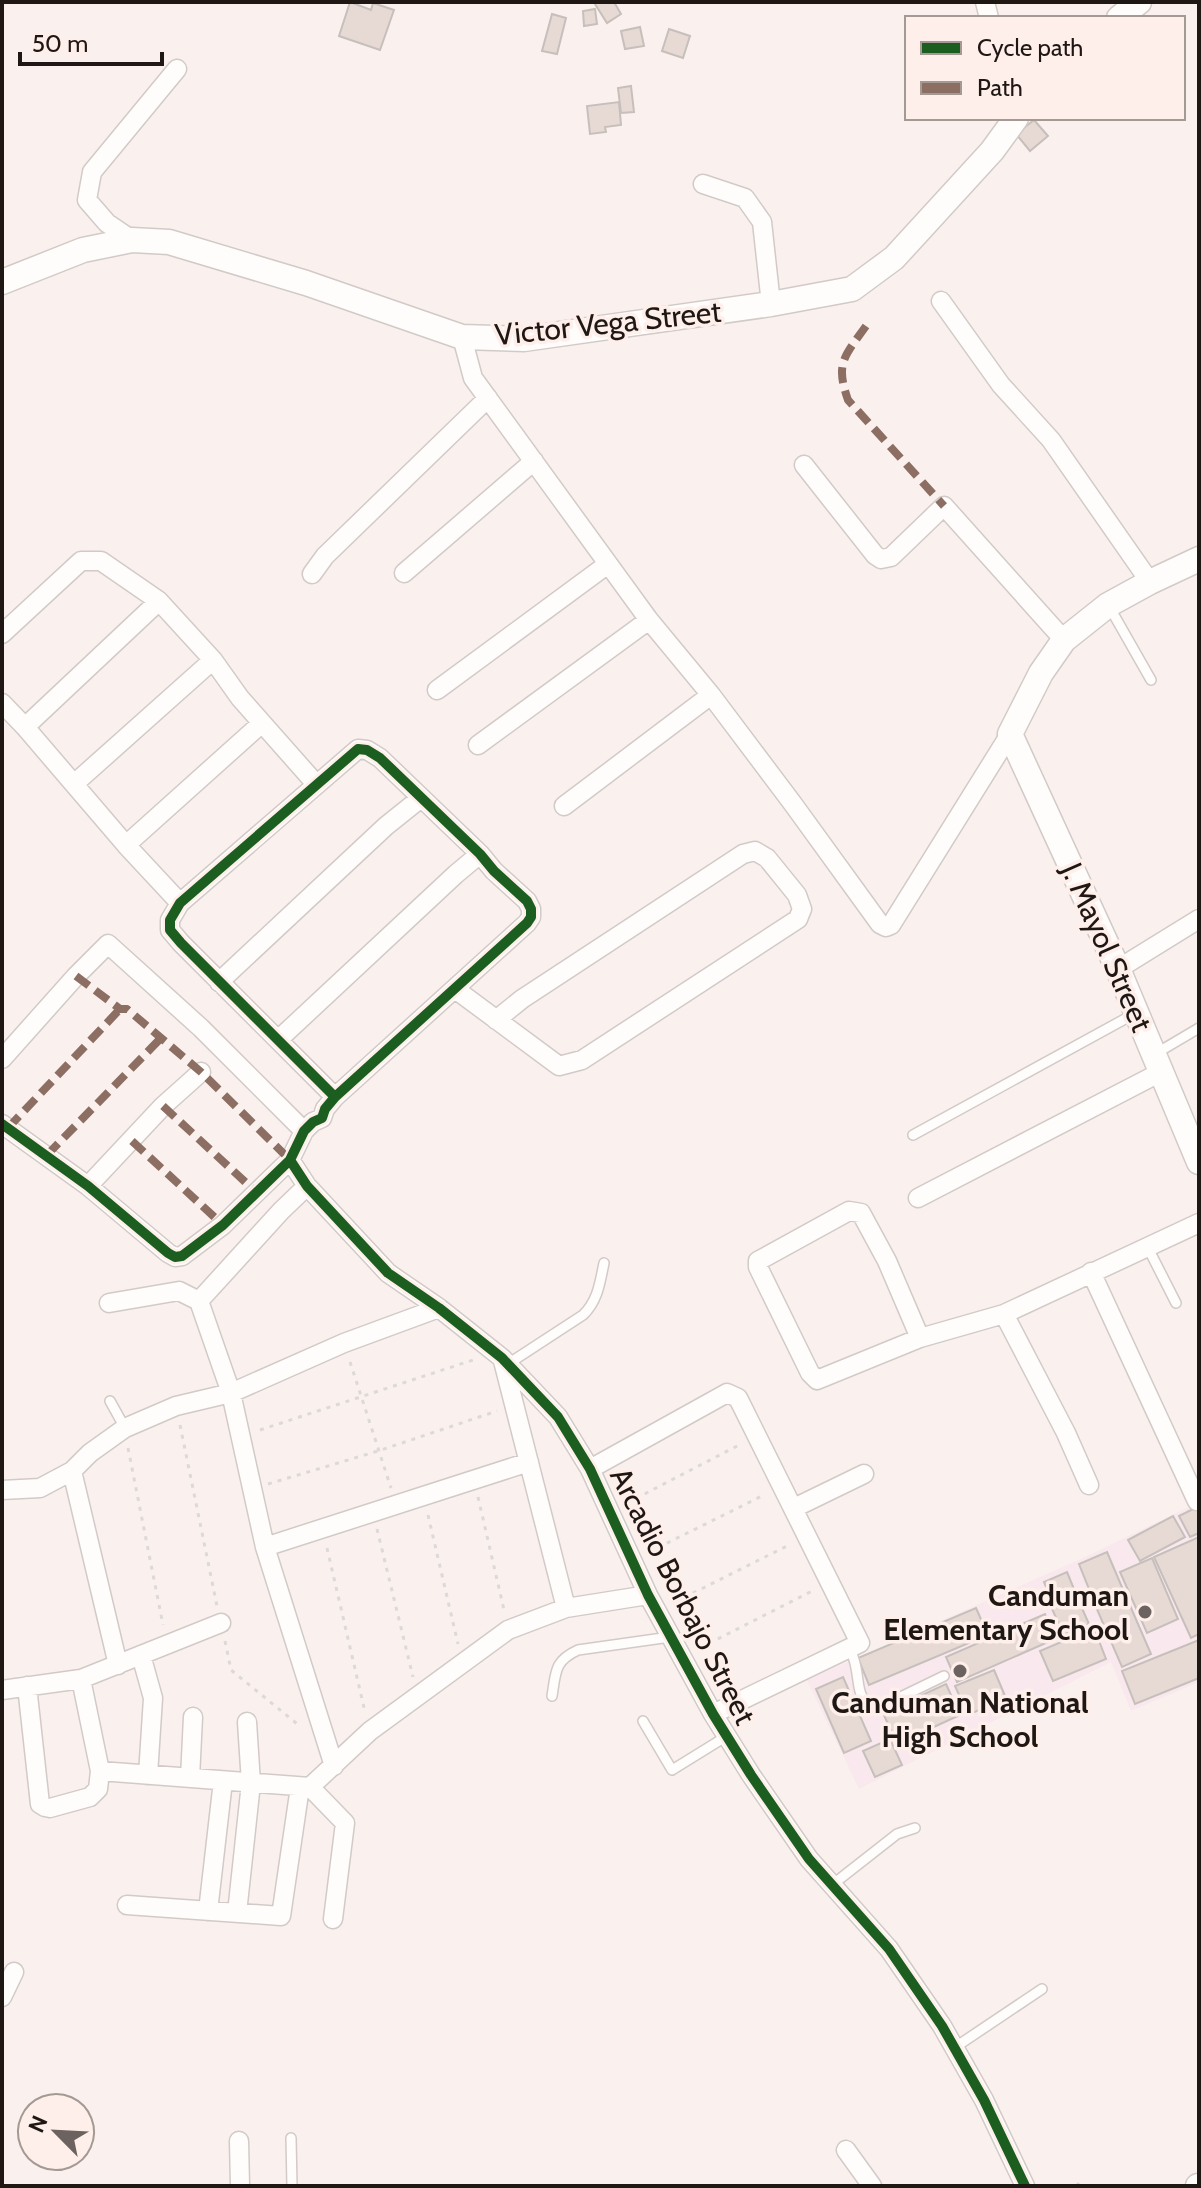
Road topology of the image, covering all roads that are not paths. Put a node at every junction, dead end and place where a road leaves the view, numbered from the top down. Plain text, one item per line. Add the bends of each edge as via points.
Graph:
1 (1139, 2) edge
2 (1122, 16) edge
3 (177, 69) dead end
4 (1015, 120) edge
5 (703, 184) dead end
6 (132, 240) junction
7 (2, 282) edge
8 (941, 301) dead end
9 (771, 304) junction
10 (462, 337) junction
11 (488, 398) junction
12 (534, 461) junction
13 (804, 465) dead end
14 (1199, 559) edge
15 (608, 564) junction
16 (404, 573) dead end
17 (312, 574) dead end
18 (1150, 582) junction
19 (159, 601) junction
20 (1108, 605) junction
21 (649, 620) junction
22 (2, 634) edge
23 (1064, 640) junction
24 (213, 660) junction
25 (1151, 680) dead end
26 (437, 690) dead end
27 (711, 695) junction
28 (2, 703) edge
29 (262, 723) junction
30 (25, 727) junction
31 (1010, 734) junction
32 (478, 745) dead end
33 (74, 784) junction
34 (316, 784) junction
35 (421, 798) junction
36 (564, 806) dead end
37 (126, 845) junction
38 (480, 854) junction
39 (180, 903) junction
40 (1199, 919) edge
41 (1118, 969) junction
42 (219, 982) junction
43 (455, 989) junction
44 (1137, 1012) junction
45 (496, 1020) junction
46 (1199, 1028) edge
47 (278, 1040) junction
48 (2, 1059) edge
49 (1158, 1063) junction
50 (201, 1072) dead end
51 (319, 1115) junction
52 (2, 1124) edge
53 (913, 1135) dead end
54 (1196, 1146) edge
55 (290, 1160) junction
56 (88, 1186) junction
57 (307, 1186) junction
58 (918, 1198) dead end
59 (1199, 1223) edge
60 (1147, 1246) junction
61 (604, 1263) dead end
62 (1091, 1272) junction
63 (199, 1301) junction
64 (109, 1303) dead end
65 (1176, 1303) dead end
66 (439, 1308) junction
67 (1004, 1314) junction
68 (920, 1338) junction
69 (502, 1358) junction
70 (231, 1393) junction
71 (110, 1401) dead end
72 (125, 1428) junction
73 (529, 1462) junction
74 (590, 1469) junction
75 (72, 1471) junction
76 (864, 1474) dead end
77 (1089, 1485) dead end
78 (2, 1490) edge
79 (1197, 1501) edge
80 (794, 1508) junction
81 (265, 1547) junction
82 (652, 1603) junction
83 (566, 1608) junction
84 (221, 1623) road end
85 (670, 1637) junction
86 (850, 1648) junction
87 (141, 1655) junction
88 (118, 1665) junction
89 (944, 1676) dead end
90 (81, 1679) junction
91 (27, 1686) junction
92 (2, 1690) edge
93 (552, 1696) dead end
94 (713, 1714) junction
95 (193, 1717) dead end
96 (643, 1721) dead end
97 (247, 1722) dead end
98 (727, 1736) junction
99 (334, 1766) junction
100 (100, 1771) junction
101 (148, 1775) junction
102 (190, 1778) junction
103 (223, 1781) junction
104 (251, 1783) junction
105 (305, 1787) junction
106 (915, 1828) dead end
107 (832, 1885) junction
108 (127, 1905) dead end
109 (208, 1911) junction
110 (237, 1913) junction
111 (333, 1919) dead end
112 (14, 1972) dead end
113 (1042, 1989) dead end
114 (2, 1997) edge
115 (954, 2048) junction
116 (291, 2138) dead end
117 (239, 2141) dead end
118 (846, 2150) dead end
119 (240, 2186) edge
120 (292, 2186) edge
121 (872, 2186) edge
122 (1025, 2186) edge

1 - 2 street
3 - 6 street via 92,172 87,200
4 - 9 street, Victor Vega Street via 894,258 852,289
5 - 9 street via 745,198 762,222
6 - 7 street, Victor Vega Street via 83,250
6 - 10 street, Victor Vega Street via 169,242
8 - 18 street via 1001,385 1051,440
9 - 10 street, Victor Vega Street via 524,339
10 - 11 street via 473,378
11 - 12 street
11 - 17 street
12 - 15 street
12 - 16 street
13 - 23 street via 881,559 891,557 944,506
14 - 18 street
15 - 21 street
15 - 26 street
18 - 20 street
19 - 22 street via 101,561 81,561
19 - 24 street
19 - 30 street
20 - 23 street
20 - 25 lane
21 - 27 street
21 - 32 street
23 - 31 street
24 - 29 street
24 - 33 street
27 - 31 street via 886,927
27 - 36 street
28 - 30 street
29 - 34 street
29 - 37 street
30 - 33 street
31 - 41 street, J. Mayol Street
33 - 37 street
34 - 35 street via 358,749 367,750
34 - 39 street
35 - 38 street
35 - 42 street
37 - 39 street
38 - 43 street via 527,901 531,917
38 - 47 street
39 - 42 street via 170,930
40 - 41 street
41 - 44 street, J. Mayol Street
42 - 47 street
43 - 45 street
43 - 51 street
44 - 49 street, J. Mayol Street
44 - 53 lane
45 - 45 street via 743,854 755,851 767,858 797,895 802,909 798,919 570,1065 559,1066
46 - 49 lane
47 - 51 street
48 - 51 street via 108,944 201,1028
49 - 54 street, J. Mayol Street
49 - 58 street
50 - 56 street
51 - 55 street
52 - 56 street
55 - 56 street via 223,1225 175,1257
55 - 57 street, Arcadio Borbajo Street
57 - 63 street
57 - 66 street, Arcadio Borbajo Street via 388,1273
59 - 60 street
60 - 62 street
60 - 65 lane
61 - 69 lane via 592,1307
62 - 67 street
62 - 79 street
63 - 64 street via 179,1291
63 - 70 street
66 - 69 street, Arcadio Borbajo Street
66 - 70 street
67 - 68 street
67 - 77 street
68 - 68 street via 817,1380 758,1261 855,1210 887,1261
69 - 73 street
69 - 74 street, Arcadio Borbajo Street via 558,1417
70 - 72 street via 176,1406
70 - 81 street
71 - 72 lane
72 - 75 street
73 - 81 street
73 - 83 street
74 - 80 street via 727,1393 738,1398
74 - 82 street, Arcadio Borbajo Street
75 - 78 street via 40,1488
75 - 88 street
76 - 80 street
80 - 86 street via 860,1643
81 - 99 street
82 - 83 street
82 - 85 street, Arcadio Borbajo Street
83 - 99 street via 508,1630 370,1731
84 - 87 street
85 - 93 lane via 566,1655 557,1664
85 - 94 street, Arcadio Borbajo Street
86 - 89 lane via 859,1692 878,1708
86 - 94 street
87 - 88 street
87 - 101 street via 153,1698
88 - 90 street
90 - 91 street
90 - 100 street
91 - 92 street
91 - 100 street via 40,1804 50,1808 90,1797 98,1789
94 - 98 street, Arcadio Borbajo Street
95 - 102 street
96 - 98 lane via 672,1770
97 - 104 street
98 - 107 street, Arcadio Borbajo Street
99 - 105 street
100 - 101 street
101 - 102 street
102 - 103 street
103 - 104 street
103 - 109 street
104 - 105 street
104 - 110 street
105 - 110 street via 281,1916
105 - 111 street via 345,1823
106 - 107 lane via 897,1834
107 - 115 street, Arcadio Borbajo Street via 889,1949
108 - 109 street
109 - 110 street
112 - 114 street
113 - 115 lane
115 - 122 street, Arcadio Borbajo Street
116 - 120 lane
117 - 119 street
118 - 121 street

